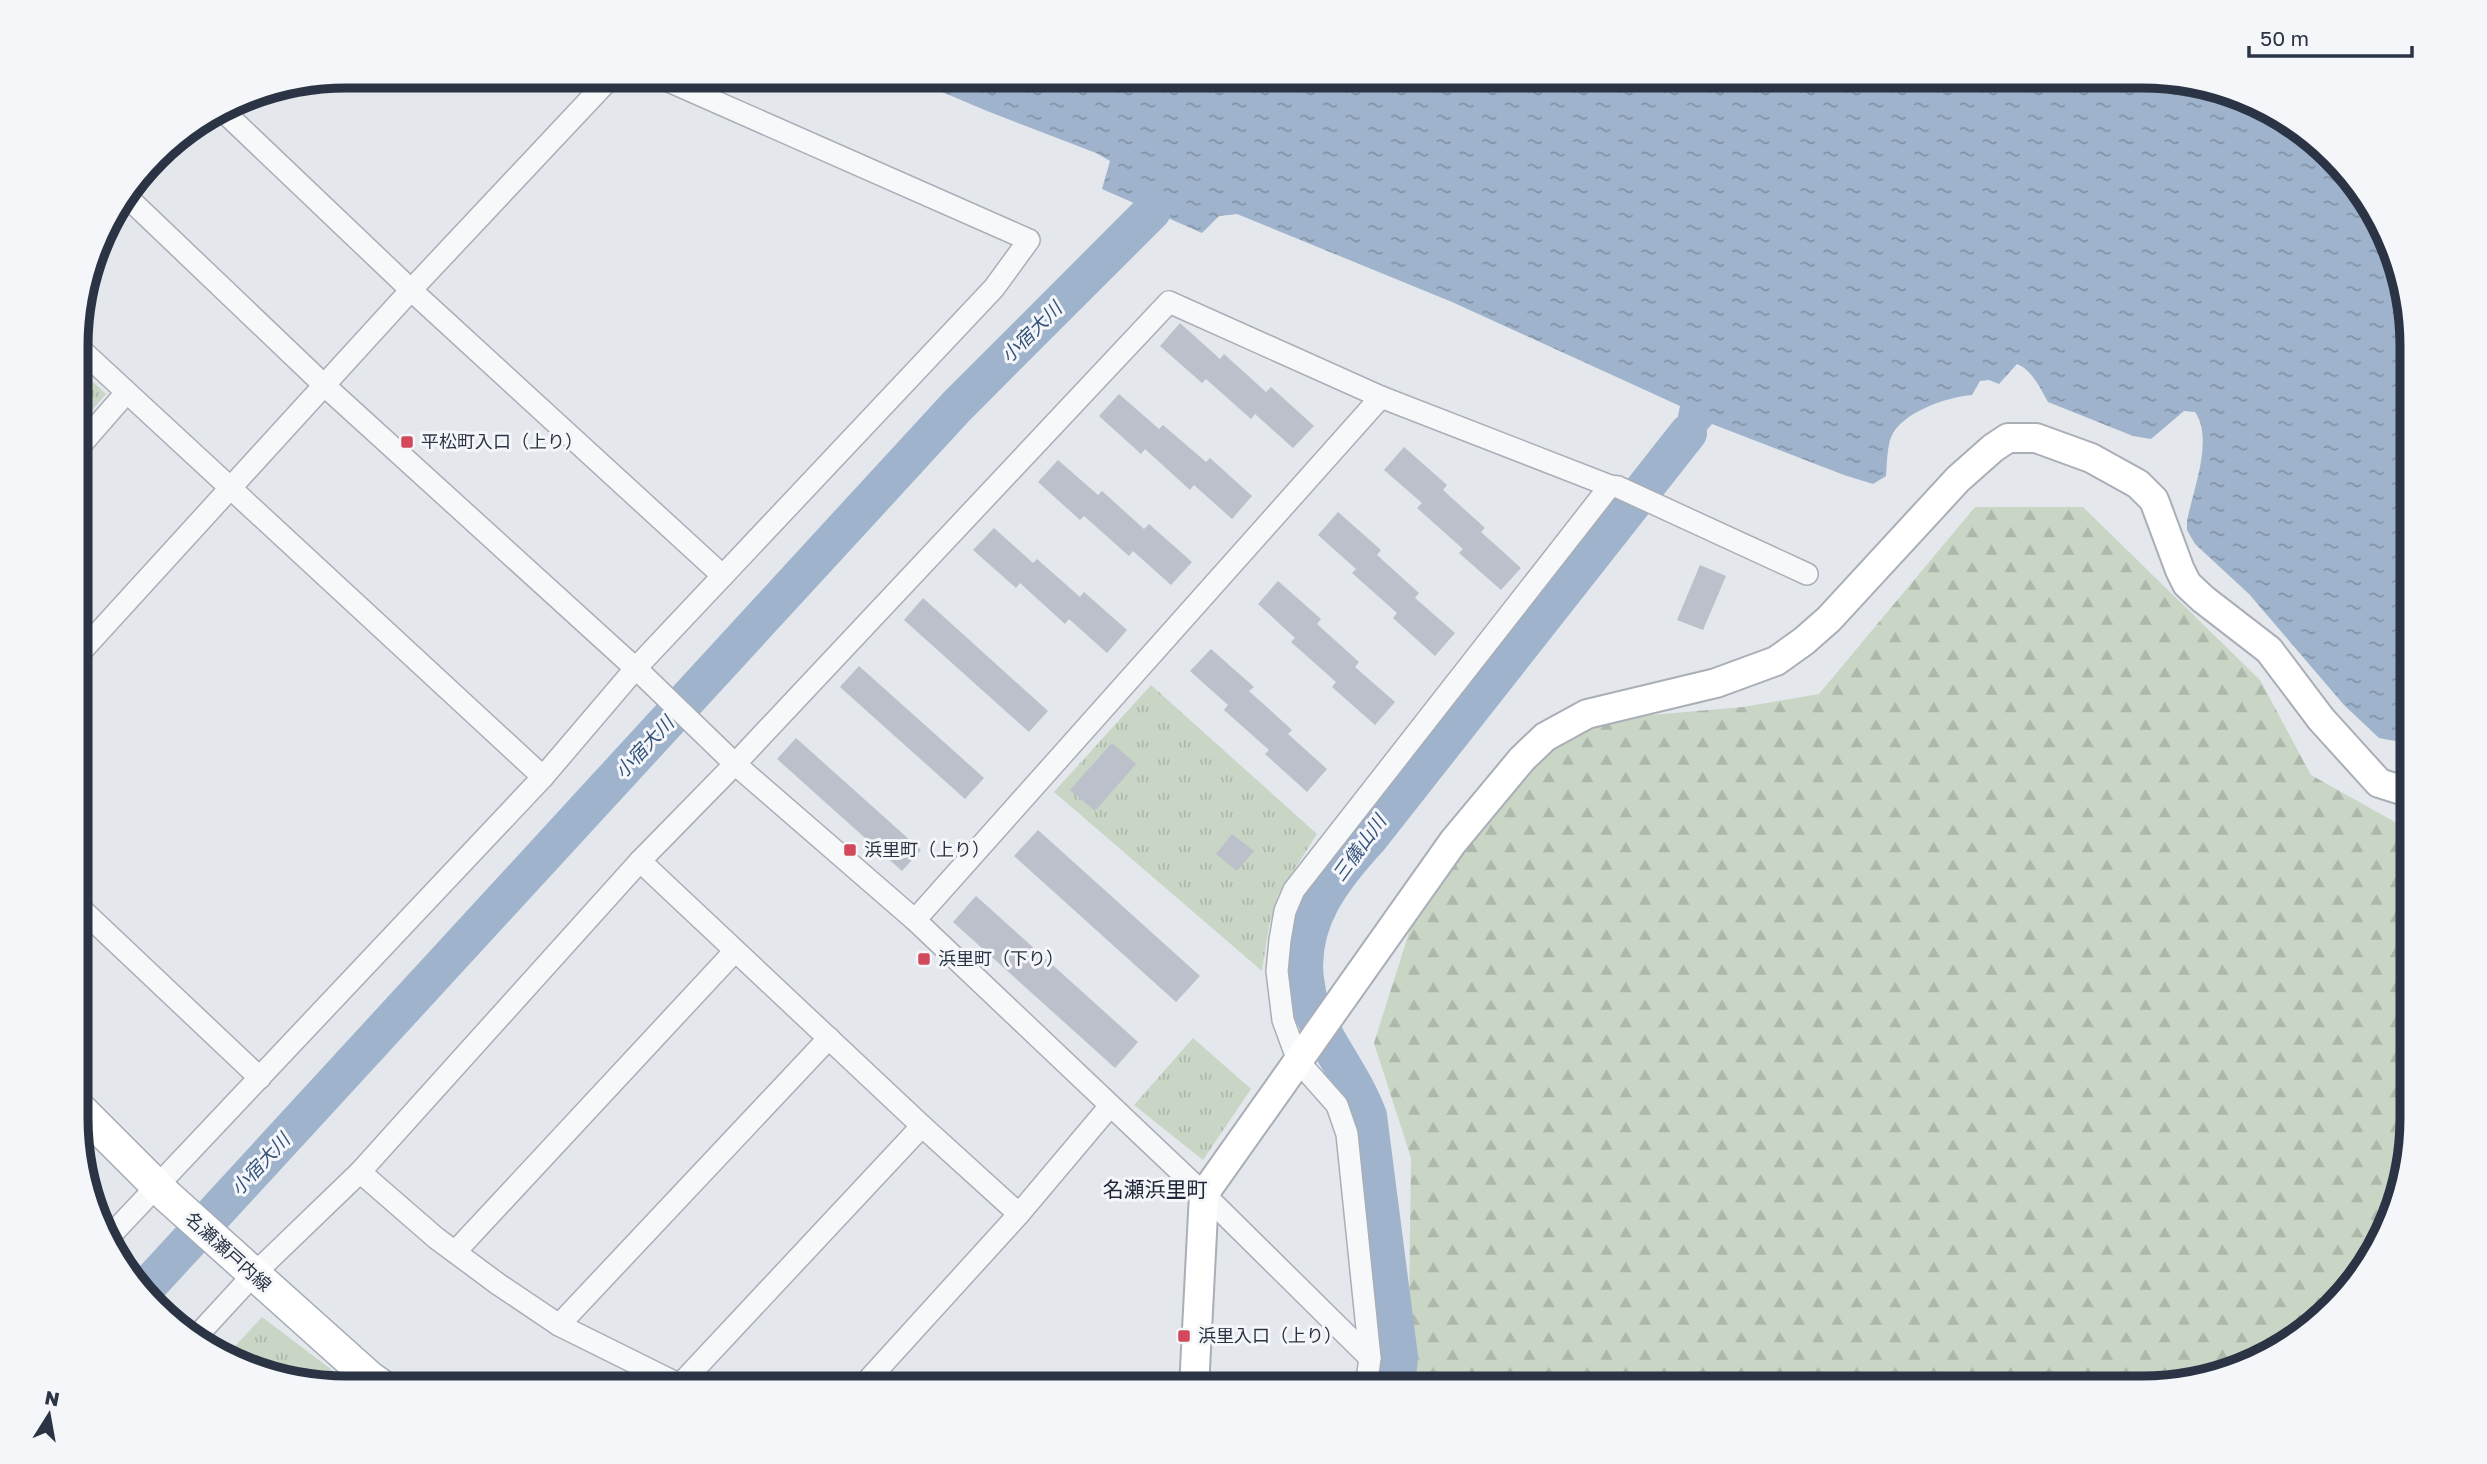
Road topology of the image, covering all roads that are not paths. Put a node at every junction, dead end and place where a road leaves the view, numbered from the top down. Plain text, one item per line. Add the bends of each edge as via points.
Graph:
1 (601, 88) edge
2 (684, 88) edge
3 (227, 116) edge
4 (132, 201) edge
5 (411, 290) junction
6 (88, 357) edge
7 (325, 386) junction
8 (126, 393) junction
9 (1381, 397) junction
10 (88, 437) edge
11 (1614, 487) junction
12 (231, 490) junction
13 (1807, 573) dead end
14 (723, 576) junction
15 (88, 644) edge
16 (640, 673) junction
17 (729, 759) junction
18 (542, 777) junction
19 (2400, 790) edge
20 (640, 861) junction
21 (88, 915) edge
22 (915, 920) junction
23 (735, 951) junction
24 (829, 1038) junction
25 (1301, 1057) junction
26 (260, 1078) junction
27 (1110, 1106) junction
28 (88, 1117) edge
29 (922, 1126) junction
30 (360, 1172) junction
31 (162, 1190) junction
32 (1204, 1194) junction
33 (1019, 1214) junction
34 (114, 1233) edge
35 (455, 1252) junction
36 (253, 1275) junction
37 (559, 1325) junction
38 (201, 1332) edge
39 (1370, 1358) junction
40 (368, 1376) edge
41 (659, 1376) edge
42 (690, 1376) edge
43 (871, 1376) edge
44 (1195, 1376) edge
45 (1368, 1376) edge

1 - 5 street
2 - 14 street via 1029,240 994,288
3 - 5 street
4 - 7 street
5 - 7 street
5 - 14 street
6 - 8 street
7 - 12 street
7 - 16 street
8 - 10 street
8 - 12 street
9 - 11 street
9 - 17 street via 1169,302
9 - 22 street
11 - 13 street
11 - 25 street via 1294,890 1285,911 1278,971 1283,1020
12 - 15 street
12 - 18 street
14 - 16 street
16 - 17 street
16 - 18 street
17 - 20 street
17 - 22 street
18 - 26 street
19 - 25 street via 2379,783 2321,719 2269,650 2187,584 2154,500 2138,484 2091,458 2036,438 2008,438 1958,479 1829,619 1776,661 1716,683 1587,714 1545,737 1453,842
20 - 23 street
20 - 30 street
21 - 26 street
22 - 27 street
23 - 24 street
23 - 35 street
24 - 29 street
24 - 37 street
25 - 32 street
25 - 39 street via 1336,1105 1347,1134
26 - 31 street
27 - 32 street
27 - 33 street
28 - 31 main road, 名瀬瀬戸内線
29 - 33 street
29 - 42 street
30 - 35 street
30 - 36 street
31 - 34 street
31 - 36 main road, 名瀬瀬戸内線
32 - 39 street
32 - 44 street
33 - 43 street
35 - 37 street
36 - 38 street
36 - 40 main road, 名瀬瀬戸内線
37 - 41 street
39 - 45 street

